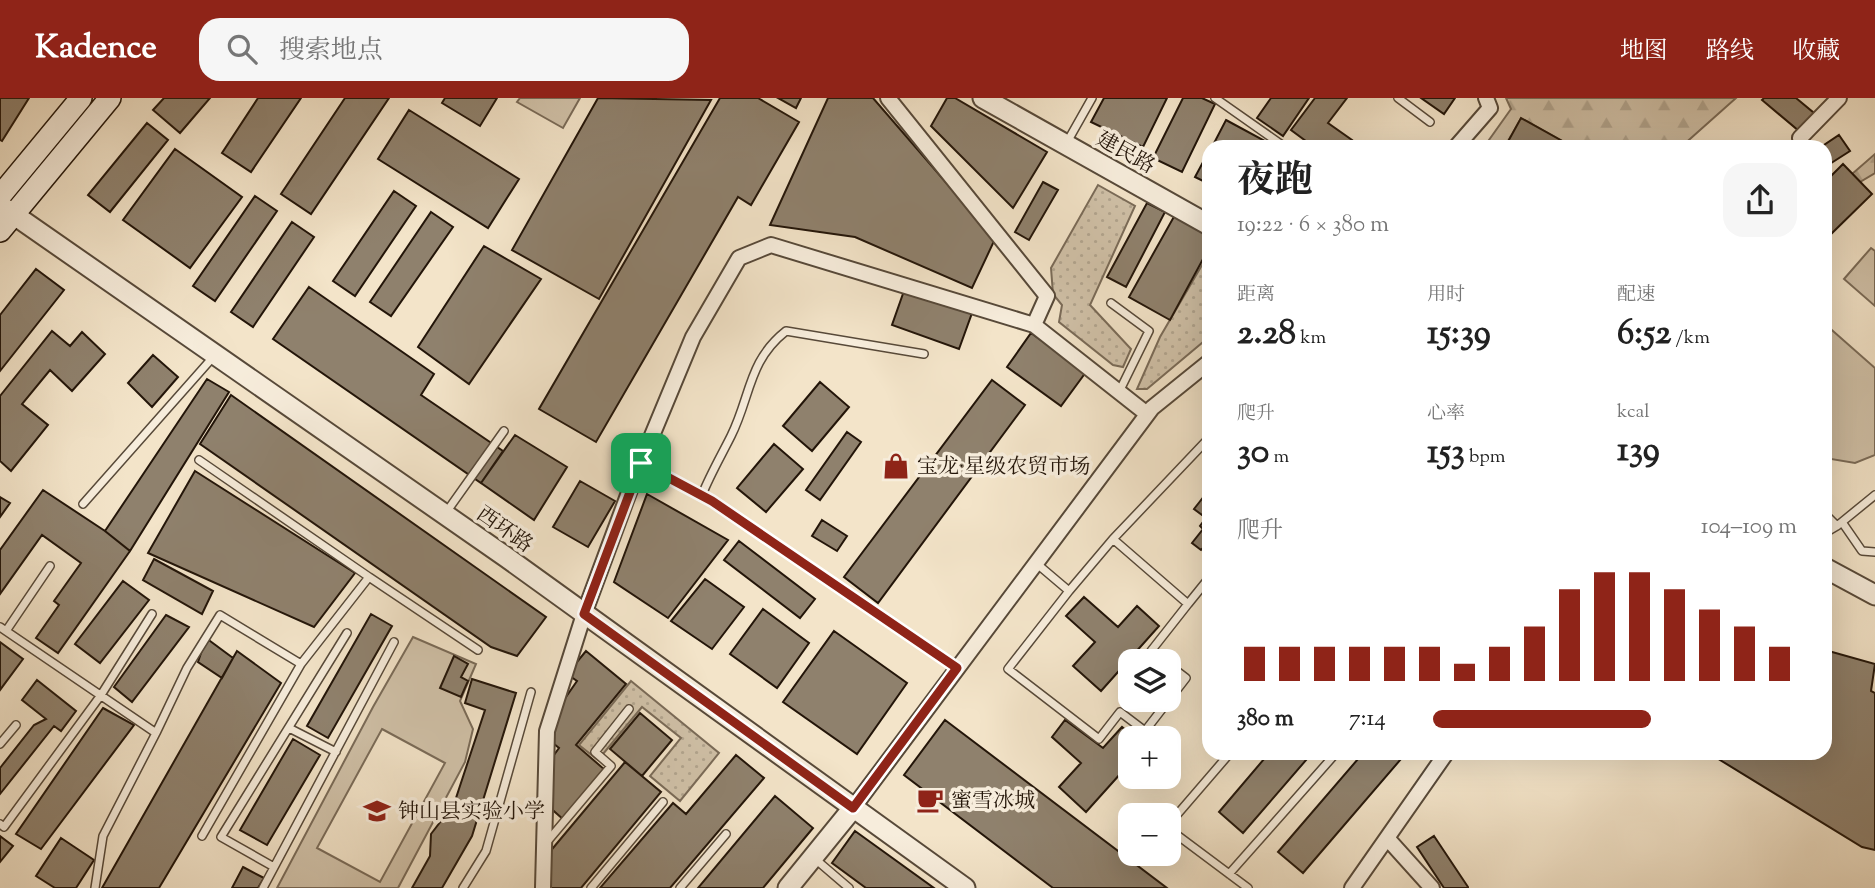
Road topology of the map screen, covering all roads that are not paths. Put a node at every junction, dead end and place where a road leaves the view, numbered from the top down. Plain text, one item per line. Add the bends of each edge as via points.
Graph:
1 (81, 98) edge
2 (110, 98) edge
3 (888, 98) edge
4 (983, 98) edge
5 (1093, 98) edge
6 (1215, 98) edge
7 (1398, 98) edge
8 (1486, 98) edge
9 (1839, 98) edge
10 (1430, 122) dead end
11 (1275, 140) edge
12 (1463, 140) edge
13 (1800, 140) edge
14 (1066, 144) junction
15 (0, 196) edge
16 (4, 217) edge
17 (1202, 221) edge
18 (1111, 303) dead end
19 (1034, 325) junction
20 (924, 354) dead end
21 (215, 355) junction
22 (1202, 368) edge
23 (1119, 392) junction
24 (1147, 414) junction
25 (504, 431) dead end
26 (1202, 445) edge
27 (199, 460) dead end
28 (641, 463) junction
29 (702, 495) junction
30 (1875, 495) edge
31 (83, 504) dead end
32 (444, 515) junction
33 (1832, 519) edge
34 (1840, 524) junction
35 (1832, 529) edge
36 (1113, 539) junction
37 (1875, 552) edge
38 (1036, 563) junction
39 (50, 566) dead end
40 (1832, 572) edge
41 (369, 577) junction
42 (1202, 587) edge
43 (1069, 591) junction
44 (1875, 595) edge
45 (1188, 604) junction
46 (152, 614) dead end
47 (584, 614) junction
48 (3, 629) edge
49 (347, 633) dead end
50 (394, 642) dead end
51 (1153, 649) edge
52 (478, 650) dead end
53 (301, 664) junction
54 (957, 668) junction
55 (531, 692) dead end
56 (101, 695) junction
57 (629, 709) dead end
58 (1120, 712) edge
59 (1120, 712) edge
60 (1160, 712) edge
61 (16, 725) dead end
62 (289, 727) junction
63 (156, 733) junction
64 (0, 744) edge
65 (335, 752) junction
66 (1224, 760) edge
67 (1330, 760) edge
68 (1441, 760) edge
69 (663, 802) dead end
70 (853, 808) junction
71 (1181, 810) edge
72 (0, 824) edge
73 (726, 834) dead end
74 (202, 836) dead end
75 (1181, 838) edge
76 (1387, 838) junction
77 (544, 847) junction
78 (813, 857) junction
79 (274, 867) junction
80 (1229, 874) junction
81 (95, 888) edge
82 (262, 888) edge
83 (463, 888) edge
84 (543, 888) edge
85 (591, 888) edge
86 (680, 888) edge
87 (788, 888) edge
88 (849, 888) edge
89 (965, 888) edge
90 (1248, 888) edge
91 (1352, 888) edge
92 (1432, 888) edge

1 - 15 main road
2 - 16 main road
3 - 19 street via 1047,296
4 - 14 street, 建民路
5 - 14 lane
6 - 11 lane
7 - 10 lane
8 - 12 street via 1490,108
9 - 13 street
14 - 17 street, 建民路
16 - 21 street, 西环路
18 - 23 lane via 1149,331
19 - 23 street
19 - 28 street via 771,245 739,258 693,337
20 - 29 lane via 786,331 755,368 732,435
21 - 31 lane
21 - 32 street, 西环路
22 - 24 street
23 - 24 street
24 - 38 street
25 - 32 lane
26 - 36 lane
27 - 41 lane
28 - 29 lane
28 - 47 street
29 - 54 lane
30 - 34 lane
32 - 47 street, 西环路
33 - 34 lane
34 - 35 lane
34 - 37 lane via 1863,551
36 - 43 lane
36 - 45 lane
38 - 43 lane
38 - 54 street
39 - 48 lane
40 - 44 street
41 - 52 lane
41 - 53 lane
42 - 45 lane
43 - 58 lane via 1009,669 1099,739
45 - 51 lane
46 - 56 lane
47 - 70 street, 西环路
47 - 77 street via 547,731
48 - 56 lane
49 - 62 lane
50 - 65 lane
53 - 63 lane via 220,615 187,668
53 - 74 lane
54 - 70 street
55 - 83 lane via 486,851
56 - 63 lane
56 - 72 lane via 4,827
57 - 77 lane via 595,752 611,765
59 - 60 lane via 1145,731
61 - 64 lane
62 - 65 lane
62 - 79 lane via 222,837
63 - 81 lane via 103,836
65 - 79 lane
66 - 71 lane
67 - 80 lane
68 - 76 street
69 - 85 lane
70 - 78 street
70 - 89 street, 西环路
73 - 86 lane
75 - 80 lane
76 - 91 street
76 - 92 street
77 - 84 street
78 - 87 street
78 - 88 lane
79 - 82 lane
80 - 90 lane

